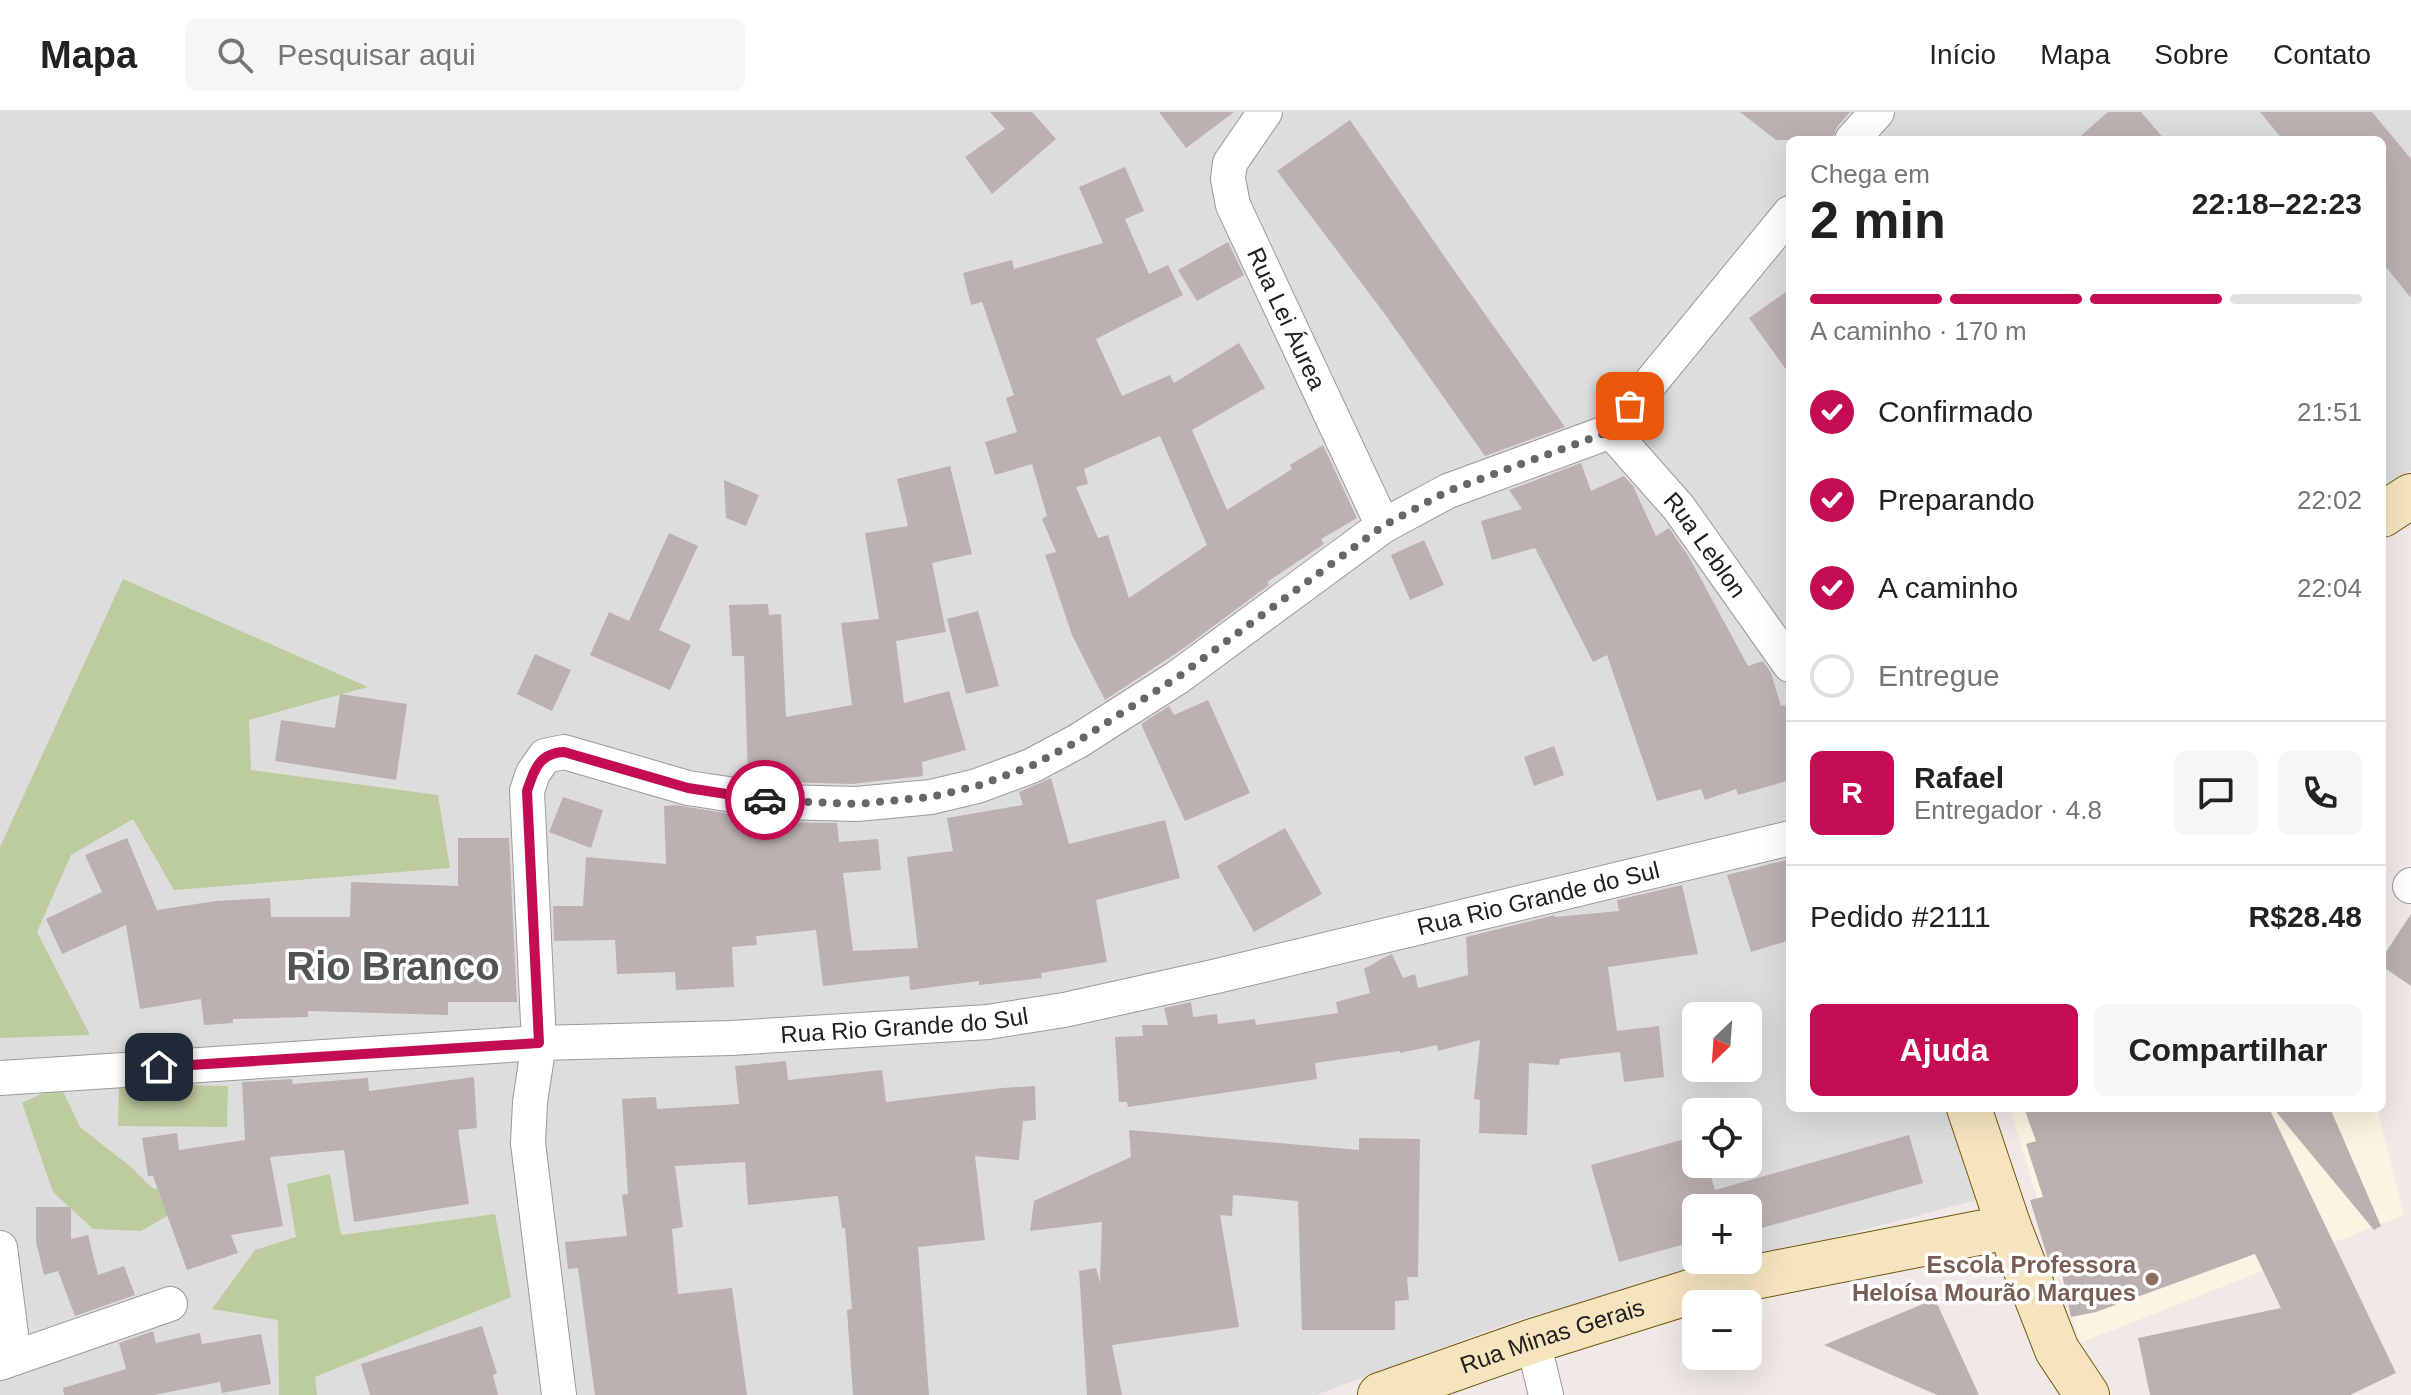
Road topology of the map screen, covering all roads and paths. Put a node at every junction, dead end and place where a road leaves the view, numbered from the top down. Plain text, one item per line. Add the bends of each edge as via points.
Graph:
1 (1265, 112) edge
2 (1877, 112) edge
3 (1856, 136) edge
4 (1786, 218) edge
5 (1611, 431) junction
6 (2411, 496) edge
7 (2386, 512) edge
8 (1383, 526) junction
9 (1786, 659) edge
10 (1786, 839) edge
11 (539, 1043) junction
12 (0, 1078) edge
13 (1970, 1112) edge
14 (2009, 1227) junction
15 (0, 1248) edge
16 (170, 1304) dead end
17 (1533, 1341) junction
18 (7, 1361) edge
19 (559, 1395) edge
20 (1380, 1395) edge
21 (1546, 1395) edge
22 (2087, 1395) edge

1 - 8 street, Rua Lei Áurea via 1230,163 1233,205
2 - 3 street
4 - 5 street
5 - 8 street via 1448,491
5 - 9 street, Rua Leblon via 1679,508
6 - 7 street
8 - 11 street via 1178,677 1054,754 977,786 931,797 857,804 781,802 688,788 552,753 538,763 527,791
10 - 11 street, Rua Rio Grande do Sul via 1064,1010 973,1023
11 - 12 street, Rua Rio Grande do Sul
11 - 19 street via 528,1143
13 - 14 street
14 - 17 street, Rua Minas Gerais via 1709,1286
14 - 22 street via 2057,1350
15 - 18 street
16 - 18 street
17 - 20 street, Rua Minas Gerais
17 - 21 street

